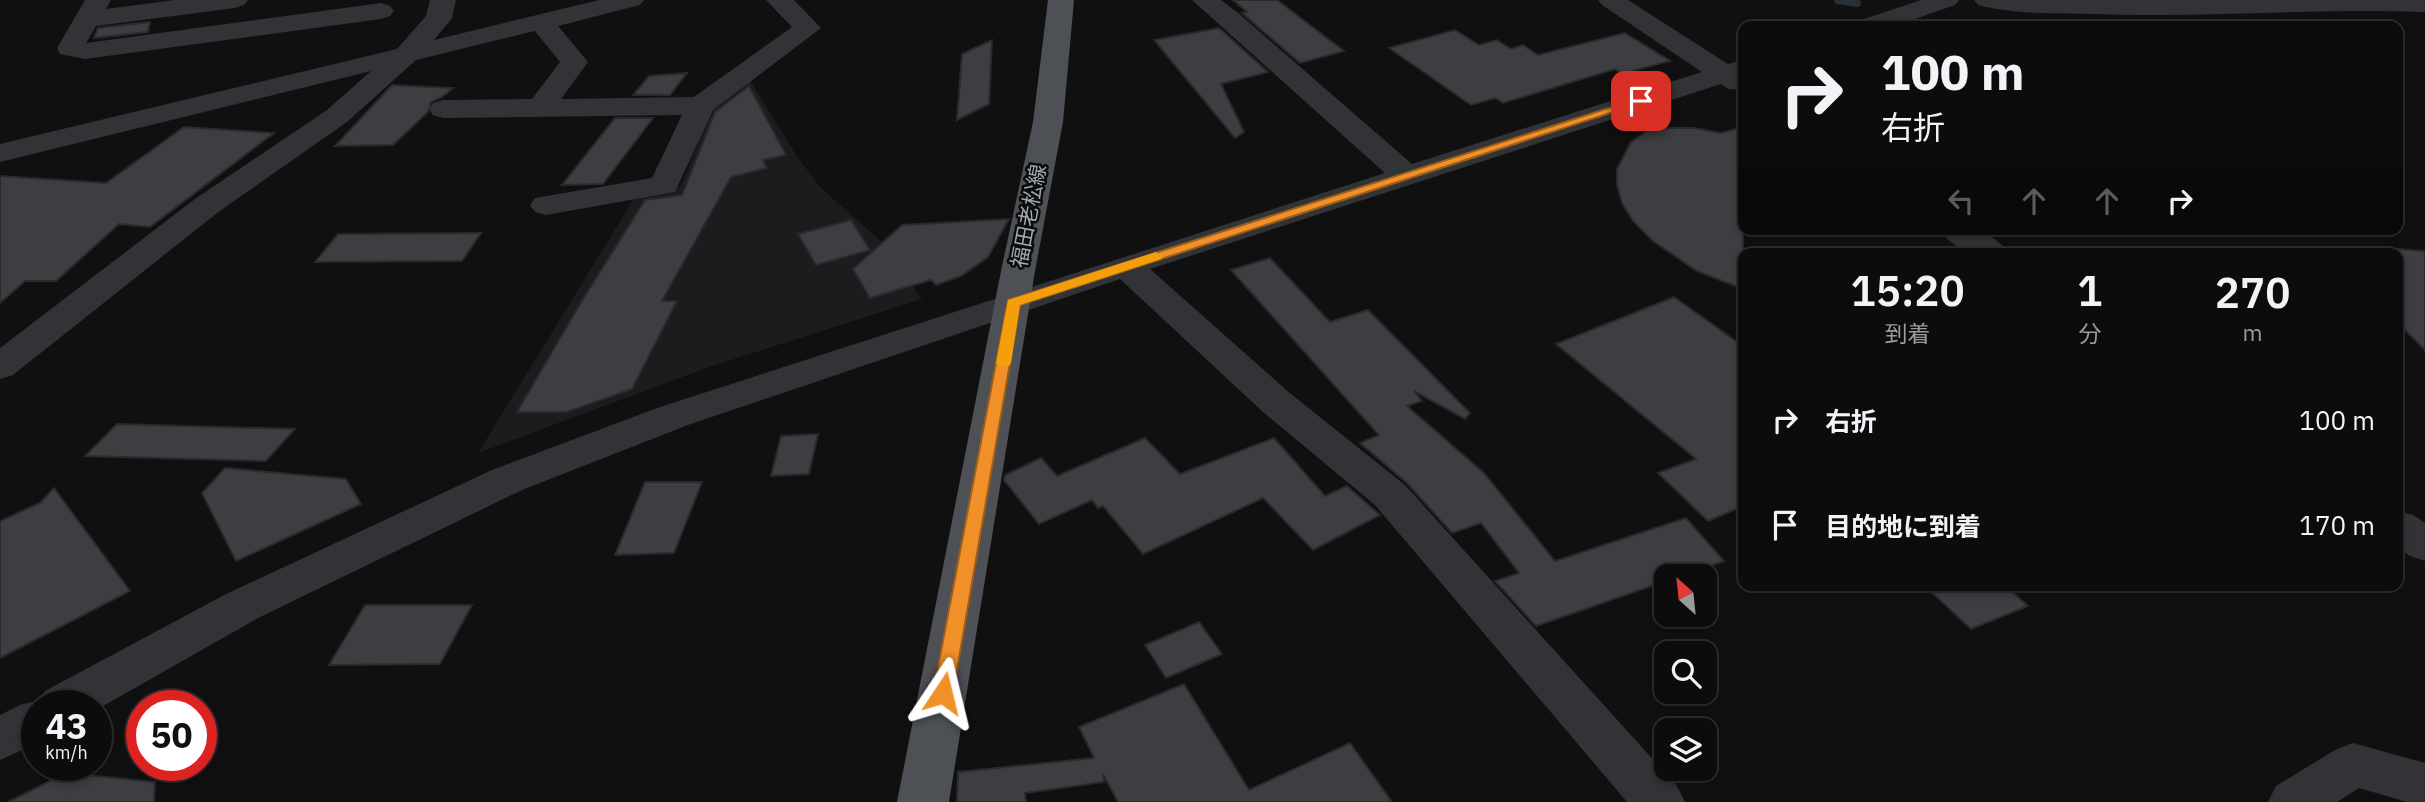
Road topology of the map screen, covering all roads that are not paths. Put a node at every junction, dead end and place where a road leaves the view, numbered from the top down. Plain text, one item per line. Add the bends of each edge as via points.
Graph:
1 (234, 0) edge
2 (443, 0) edge
3 (631, 0) edge
4 (779, 0) edge
5 (1061, 0) edge
6 (1205, 0) edge
7 (1611, 0) edge
8 (1872, 0) edge
9 (1987, 0) edge
10 (1942, 1) edge
11 (2418, 4) edge
12 (93, 9) edge
13 (381, 11) dead end
14 (1884, 21) edge
15 (541, 22) junction
16 (271, 33) edge
17 (406, 55) junction
18 (1737, 76) edge
19 (248, 93) junction
20 (701, 106) junction
21 (540, 108) junction
22 (443, 109) dead end
23 (0, 153) edge
24 (1408, 177) junction
25 (545, 205) dead end
26 (1964, 235) edge
27 (1983, 248) edge
28 (1126, 266) junction
29 (1013, 303) junction
30 (0, 367) edge
31 (2403, 530) edge
32 (2425, 545) edge
33 (90, 690) edge
34 (21, 728) edge
35 (0, 739) edge
36 (2425, 785) edge
37 (923, 802) edge
38 (1659, 802) edge
39 (2294, 802) edge

1 - 12 street
2 - 17 street via 439,18
3 - 15 street
4 - 20 street via 808,29
5 - 29 main road, 福田老松線 via 1048,122
6 - 24 street
7 - 18 street
8 - 10 street
9 - 11 street via 2186,15 2367,2
10 - 14 street
12 - 16 street via 70,48 85,51
13 - 16 street
15 - 17 street
15 - 21 street via 575,62
16 - 19 street
17 - 19 street
17 - 30 street via 337,116 206,206
18 - 24 street
19 - 23 street
20 - 21 street
20 - 25 street via 664,185
21 - 22 street
24 - 28 street
26 - 27 street
28 - 29 street
28 - 38 street via 1277,403 1390,495
29 - 33 street via 674,416 507,481 242,607
29 - 37 main road, 福田老松線
31 - 32 street
34 - 35 street
36 - 39 street via 2353,765

